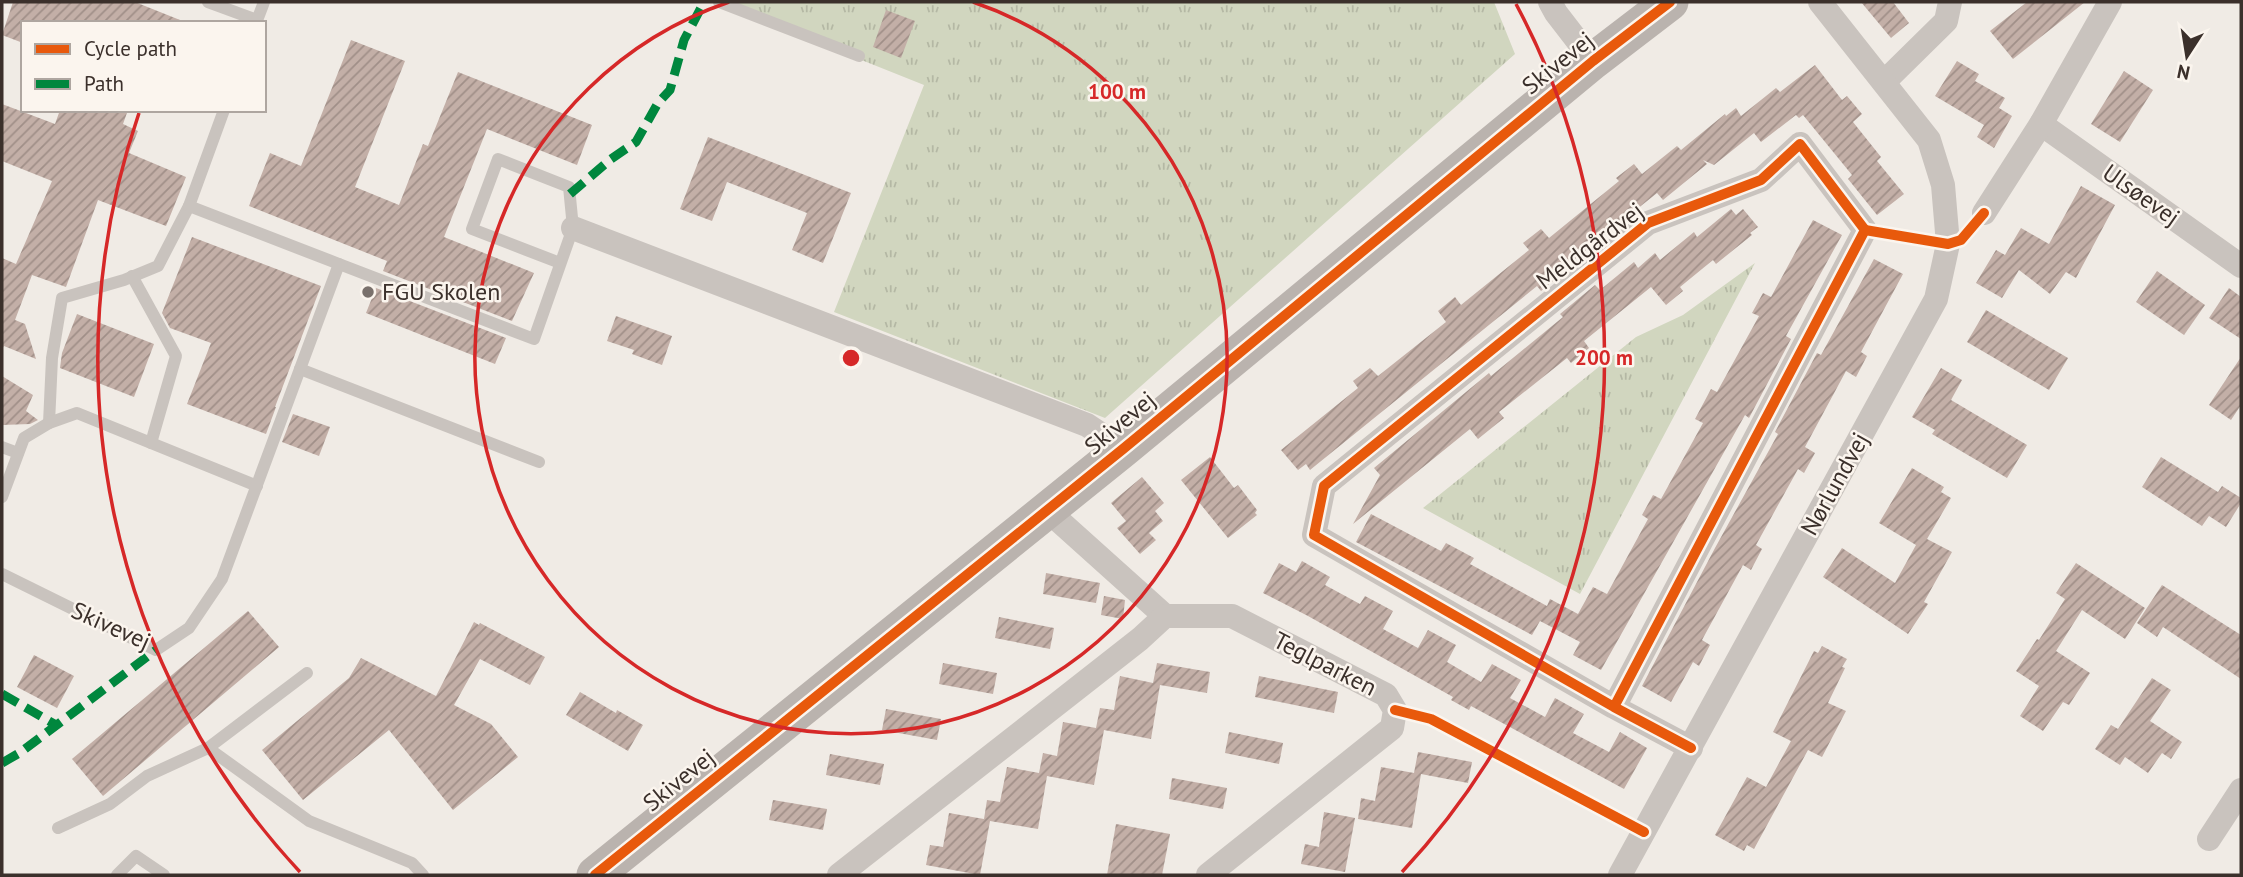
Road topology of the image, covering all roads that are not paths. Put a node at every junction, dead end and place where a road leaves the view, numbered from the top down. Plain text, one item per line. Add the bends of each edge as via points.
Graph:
1 (208, 2) edge
2 (264, 2) edge
3 (719, 2) edge
4 (1550, 2) edge
5 (1670, 2) edge
6 (1820, 2) edge
7 (1950, 2) edge
8 (2110, 2) edge
9 (257, 21) edge
10 (859, 56) dead end
11 (1594, 61) junction
12 (1884, 82) junction
13 (223, 112) edge
14 (2041, 124) junction
15 (189, 206) junction
16 (1984, 213) dead end
17 (573, 228) junction
18 (560, 263) junction
19 (339, 264) junction
20 (2241, 266) edge
21 (132, 276) junction
22 (300, 369) junction
23 (49, 423) junction
24 (151, 443) junction
25 (2, 447) edge
26 (1123, 449) junction
27 (18, 453) junction
28 (539, 462) dead end
29 (257, 486) junction
30 (2, 497) edge
31 (1047, 510) junction
32 (2, 573) edge
33 (1165, 616) junction
34 (307, 673) dead end
35 (1614, 707) junction
36 (208, 748) junction
37 (1691, 748) junction
38 (2241, 790) edge
39 (58, 828) dead end
40 (2209, 838) dead end
41 (117, 875) edge
42 (164, 875) edge
43 (423, 875) edge
44 (595, 875) edge
45 (839, 875) edge
46 (1208, 875) edge
47 (1620, 875) edge

1 - 9 lane
2 - 9 lane
3 - 10 lane
4 - 11 street
5 - 11 street, Skivevej
6 - 12 street, Nørlundvej
7 - 12 street via 1946,21
8 - 14 street
11 - 26 street, Skivevej
12 - 37 street, Nørlundvej via 1929,140 1943,185 1948,244 1936,299
13 - 15 lane
14 - 16 street
14 - 20 street, Ulsøevej
15 - 19 lane
15 - 21 lane via 159,265
17 - 18 lane
17 - 18 lane via 569,187 498,159 472,229
17 - 26 street, Skivevej via 1087,425
18 - 19 lane via 534,339
19 - 22 lane, Skivevej
21 - 23 lane via 62,298 52,358
21 - 24 lane via 176,356
22 - 28 lane
22 - 29 lane, Skivevej
23 - 24 lane via 77,413
23 - 27 lane via 24,438
24 - 29 lane
25 - 27 lane
26 - 31 street, Skivevej
27 - 30 lane
29 - 32 lane, Skivevej via 222,579 189,628 156,650
31 - 33 street
31 - 44 street, Skivevej
33 - 45 street
33 - 46 street, Teglparken via 1232,616 1386,695 1395,710 1392,728
34 - 36 lane
35 - 35 street, Meldgårdvej via 1865,230 1800,144 1761,180 1648,223 1324,486 1314,535
35 - 37 street, Meldgårdvej
36 - 39 lane via 147,776 110,804
36 - 43 lane via 309,821 412,863
37 - 47 street, Nørlundvej
38 - 40 street
41 - 42 lane via 136,856

